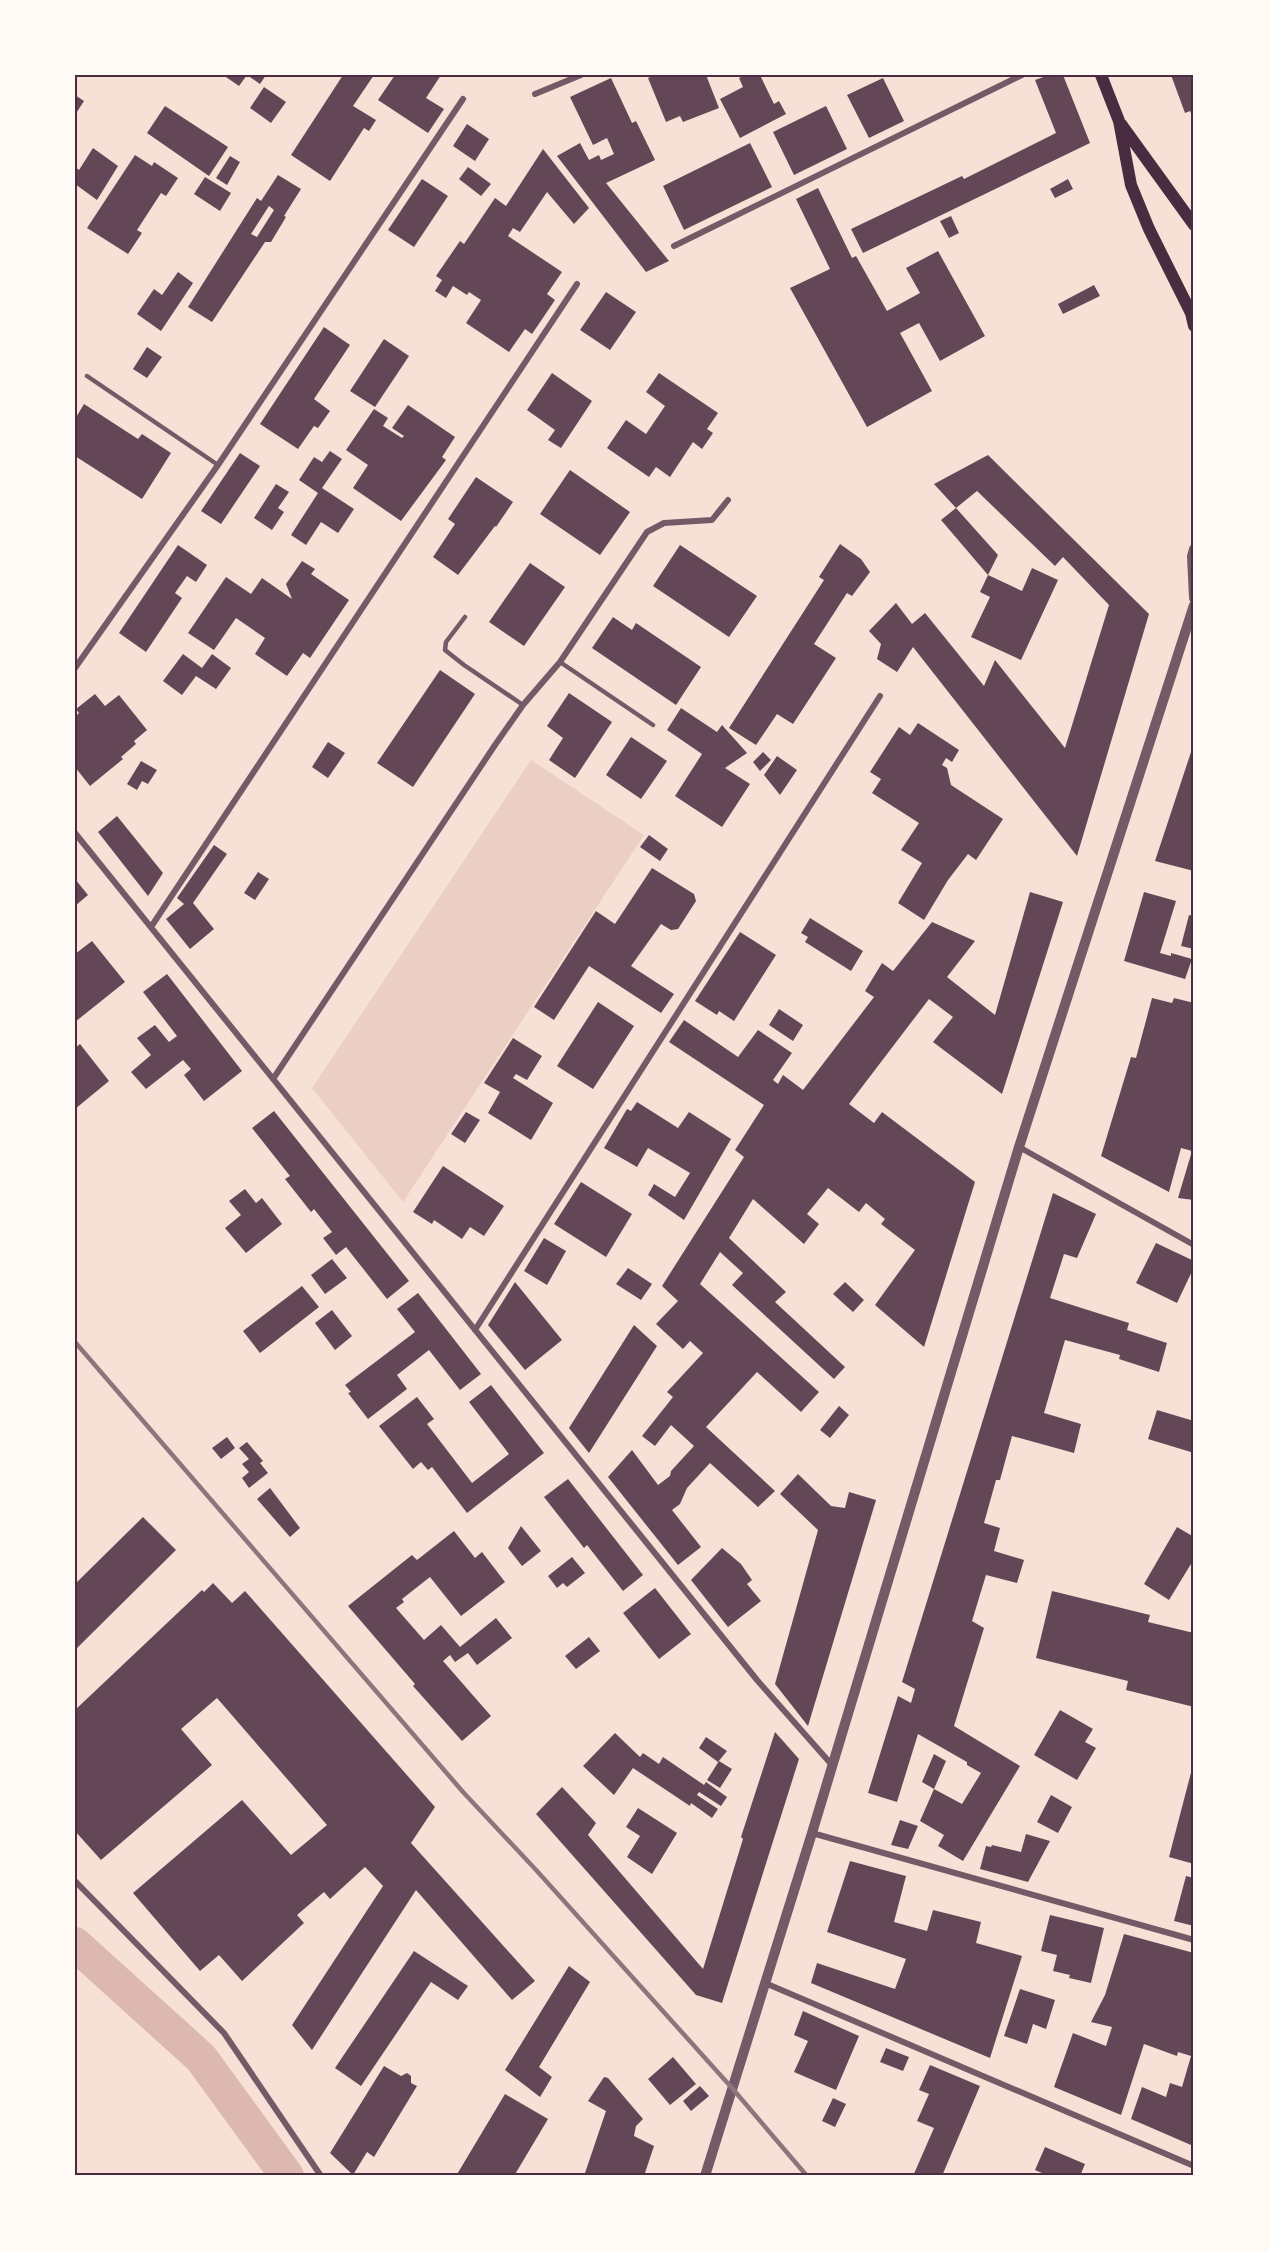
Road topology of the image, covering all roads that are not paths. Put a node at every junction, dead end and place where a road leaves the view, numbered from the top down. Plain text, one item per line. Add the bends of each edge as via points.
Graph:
1 (581, 75) edge
2 (1022, 75) edge
3 (1101, 75) edge
4 (536, 94) dead end
5 (463, 99) dead end
6 (1119, 121) junction
7 (1194, 225) edge
8 (674, 246) dead end
9 (577, 284) dead end
10 (1194, 326) edge
11 (87, 376) dead end
12 (218, 465) junction
13 (728, 500) dead end
14 (1194, 549) edge
15 (1194, 598) edge
16 (1194, 605) edge
17 (465, 617) dead end
18 (560, 662) junction
19 (75, 668) edge
20 (880, 696) dead end
21 (523, 705) junction
22 (653, 725) dead end
23 (75, 833) edge
24 (151, 927) junction
25 (273, 1079) junction
26 (1019, 1147) junction
27 (1194, 1245) edge
28 (475, 1330) junction
29 (832, 1765) junction
30 (812, 1833) junction
31 (75, 1881) edge
32 (1194, 1940) edge
33 (765, 1983) junction
34 (1194, 2166) edge
35 (321, 2176) edge
36 (705, 2176) edge

1 - 4 street
2 - 8 street
3 - 6 main road
5 - 12 street
6 - 7 main road
6 - 10 main road via 1131,185
9 - 24 street
11 - 12 lane
12 - 19 street
13 - 18 street via 712,520 664,523 647,531
14 - 15 street
16 - 26 street
17 - 21 lane via 445,650
18 - 21 street
18 - 22 lane
20 - 28 street
21 - 25 street
23 - 24 street
24 - 25 street
25 - 28 street
26 - 27 street
26 - 29 street
28 - 29 street via 757,1680
29 - 30 street
30 - 32 street
30 - 33 street
31 - 35 street via 224,2033
33 - 34 street
33 - 36 street

